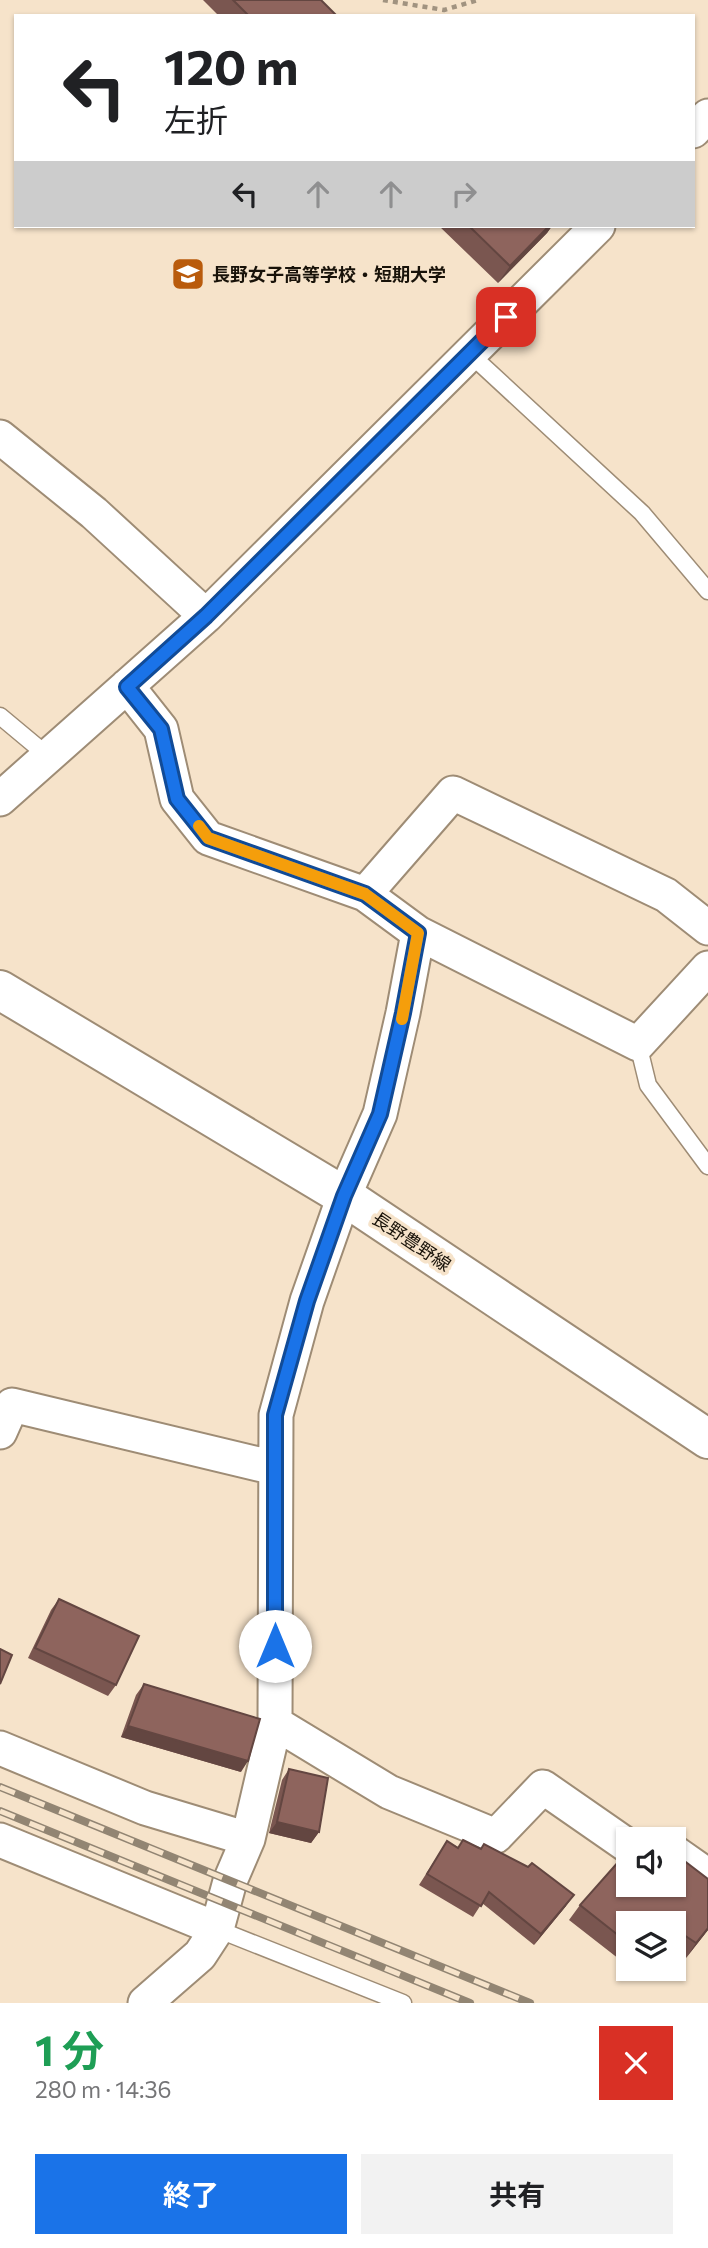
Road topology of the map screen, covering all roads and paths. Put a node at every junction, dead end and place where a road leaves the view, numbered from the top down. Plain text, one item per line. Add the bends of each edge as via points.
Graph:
1 (383, 0) edge
2 (478, 0) edge
3 (708, 116) edge
4 (695, 129) edge
5 (596, 228) edge
6 (470, 354) junction
7 (0, 437) edge
8 (708, 591) edge
9 (206, 616) junction
10 (127, 687) junction
11 (0, 716) edge
12 (48, 756) junction
13 (0, 799) edge
14 (365, 894) junction
15 (708, 928) edge
16 (418, 933) junction
17 (708, 968) edge
18 (0, 990) edge
19 (638, 1044) junction
20 (708, 1166) edge
21 (344, 1196) junction
22 (0, 1432) edge
23 (708, 1439) edge
24 (275, 1468) junction
25 (275, 1723) junction
26 (0, 1748) edge
27 (616, 1838) edge
28 (248, 1839) junction
29 (0, 1840) edge
30 (686, 1860) edge
31 (708, 1876) edge
32 (216, 1929) junction
33 (145, 2003) edge
34 (403, 2003) edge

1 - 2 path via 444,10
3 - 4 street
5 - 6 street
6 - 8 lane via 642,513
6 - 9 street
7 - 9 street via 94,513
9 - 10 street
10 - 12 street
10 - 14 street via 161,729 177,799 208,838
11 - 12 lane
12 - 13 street
14 - 15 street via 453,793 666,895
14 - 16 street
16 - 19 street
16 - 21 street via 380,1114
17 - 19 street
18 - 21 main road, 長野豊野線
19 - 20 lane via 648,1085
21 - 23 main road, 長野豊野線
21 - 24 street via 307,1301 275,1415
22 - 24 street via 12,1405
24 - 25 street
25 - 27 street via 389,1792 496,1836 543,1787
25 - 28 street
26 - 28 street via 145,1808
28 - 32 street
29 - 32 street
30 - 31 street
32 - 33 street via 200,1955
32 - 34 lane

